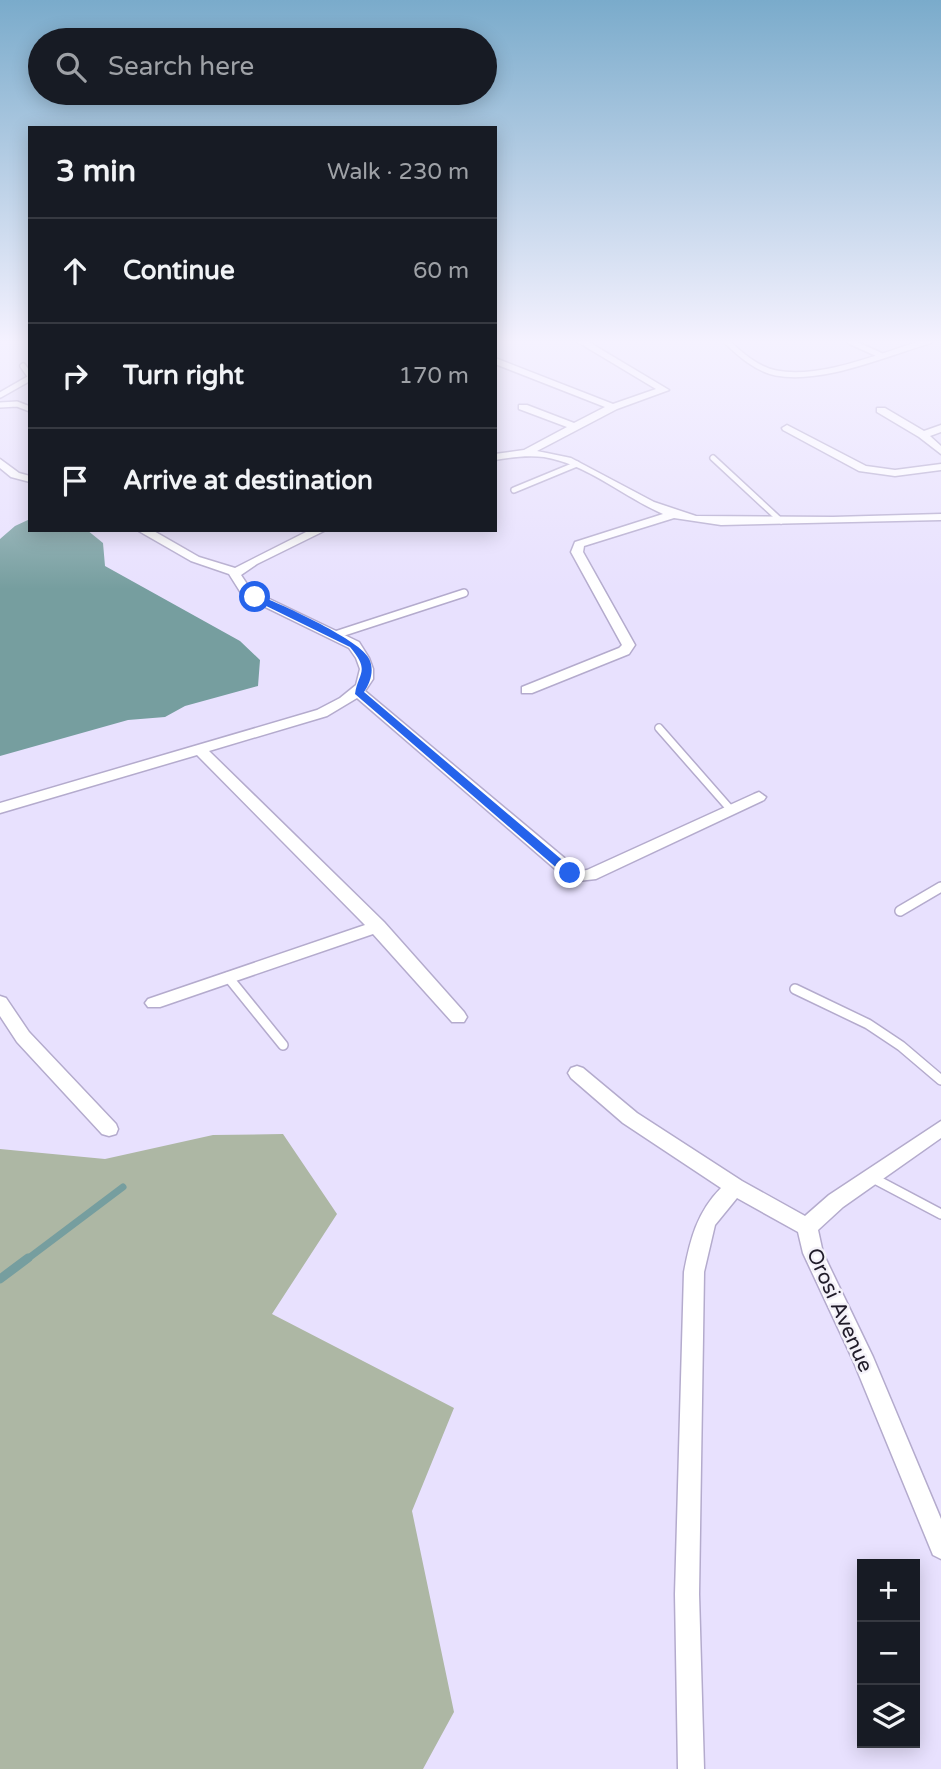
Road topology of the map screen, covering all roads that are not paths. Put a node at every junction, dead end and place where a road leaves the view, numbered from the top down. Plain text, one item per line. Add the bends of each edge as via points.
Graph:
1 (567, 424) edge
2 (578, 424) edge
3 (904, 424) edge
4 (573, 426) junction
5 (787, 428) dead end
6 (941, 428) edge
7 (923, 435) junction
8 (528, 451) junction
9 (941, 451) edge
10 (499, 453) edge
11 (713, 457) dead end
12 (0, 462) edge
13 (577, 464) junction
14 (941, 467) edge
15 (15, 475) junction
16 (0, 479) edge
17 (28, 479) edge
18 (514, 489) dead end
19 (674, 514) junction
20 (939, 520) edge
21 (781, 521) junction
22 (147, 532) edge
23 (316, 532) edge
24 (236, 572) junction
25 (464, 593) dead end
26 (335, 635) junction
27 (527, 690) dead end
28 (358, 692) junction
29 (659, 728) dead end
30 (199, 749) junction
31 (759, 797) dead end
32 (0, 808) edge
33 (731, 810) junction
34 (941, 887) edge
35 (900, 911) dead end
36 (378, 926) junction
37 (228, 977) junction
38 (795, 989) dead end
39 (0, 1002) edge
40 (154, 1003) dead end
41 (458, 1017) dead end
42 (283, 1045) dead end
43 (577, 1073) dead end
44 (941, 1080) edge
45 (941, 1128) edge
46 (109, 1129) dead end
47 (871, 1177) junction
48 (735, 1187) junction
49 (941, 1214) edge
50 (807, 1227) junction
51 (941, 1547) edge
52 (691, 1769) edge

1 - 4 street
2 - 4 street
3 - 7 street
4 - 8 street
5 - 14 street via 863,469 895,472
6 - 7 street
7 - 9 street
8 - 10 street
8 - 13 street
11 - 21 lane
12 - 15 street
13 - 18 lane
13 - 19 street
15 - 16 street
15 - 17 street
19 - 21 street via 707,520
19 - 27 street via 579,544 576,552 629,645
20 - 21 street
22 - 24 street via 195,559
23 - 24 street
24 - 26 street via 237,581 255,597
25 - 26 lane
26 - 28 street via 354,645 365,659 365,683
28 - 30 street via 322,712
28 - 33 street via 578,876 590,875
29 - 33 lane
30 - 32 street
30 - 36 street
31 - 33 street
34 - 35 lane
36 - 37 street
36 - 41 street
37 - 40 street
37 - 42 lane
38 - 44 lane via 868,1024
39 - 46 street via 23,1037
43 - 48 street via 630,1118
45 - 47 street, Orosi Avenue
47 - 49 lane
47 - 50 street, Orosi Avenue
48 - 50 street
48 - 52 street via 703,1224 694,1272 687,1594
50 - 51 street, Orosi Avenue via 813,1253

